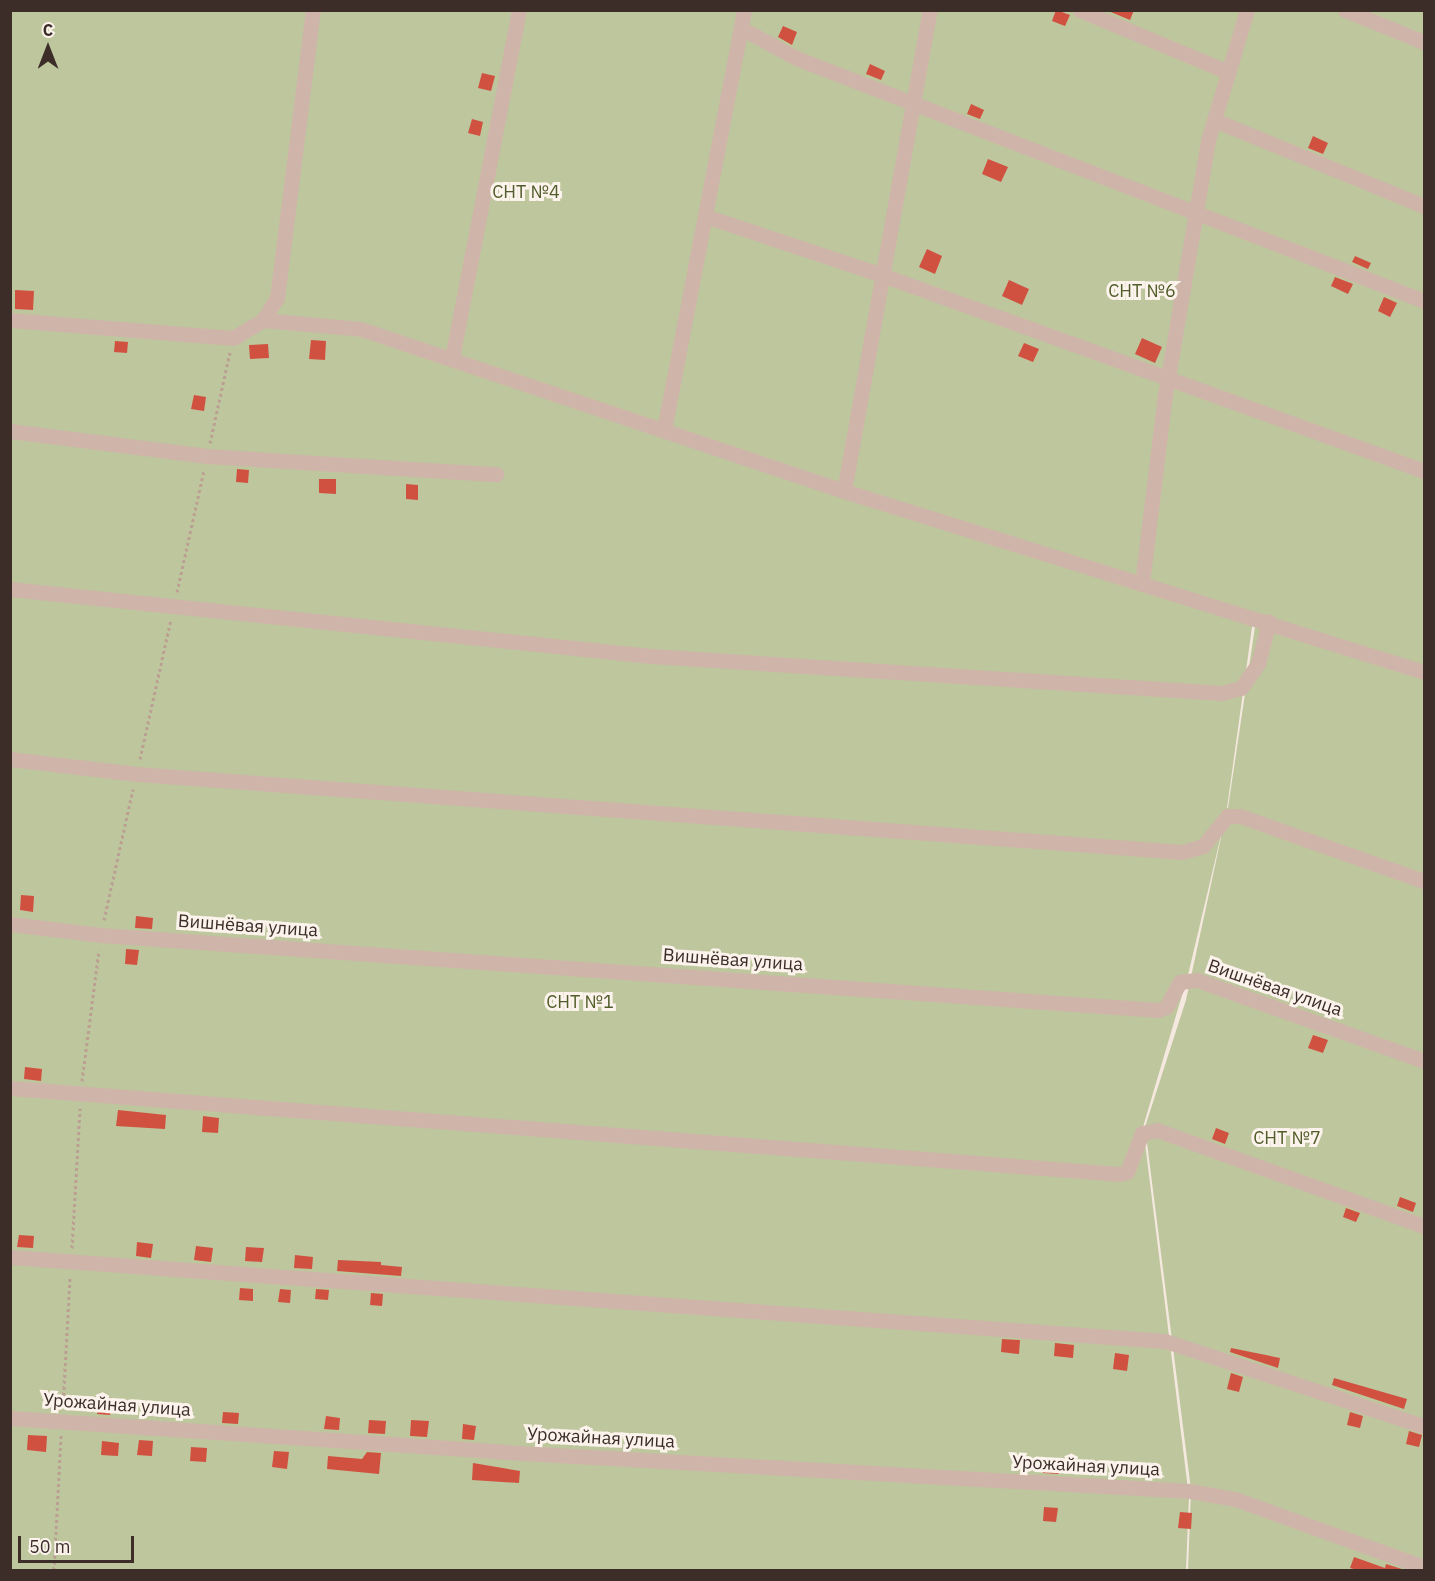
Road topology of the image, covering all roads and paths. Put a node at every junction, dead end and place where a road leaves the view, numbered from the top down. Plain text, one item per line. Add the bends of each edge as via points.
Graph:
1 (313, 10) edge
2 (519, 10) edge
3 (744, 10) edge
4 (930, 10) edge
5 (1080, 10) edge
6 (1247, 10) edge
7 (1345, 10) edge
8 (741, 28) junction
9 (1425, 42) edge
10 (1228, 72) junction
11 (913, 103) junction
12 (1214, 120) junction
13 (1425, 206) edge
14 (1195, 214) junction
15 (705, 216) junction
16 (882, 275) junction
17 (1425, 301) edge
18 (10, 320) edge
19 (263, 320) junction
20 (452, 358) junction
21 (1168, 378) junction
22 (664, 430) junction
23 (10, 431) edge
24 (1425, 471) edge
25 (496, 474) dead end
26 (844, 491) junction
27 (1142, 584) junction
28 (10, 589) edge
29 (1269, 621) junction
30 (1425, 672) edge
31 (10, 759) edge
32 (1425, 881) edge
33 (10, 924) edge
34 (1425, 1061) edge
35 (10, 1088) edge
36 (1425, 1226) edge
37 (10, 1257) edge
38 (10, 1418) edge
39 (1425, 1426) edge
40 (1425, 1567) edge

1 - 19 street via 277,298
2 - 20 street
3 - 8 street
4 - 11 street
5 - 10 street
6 - 10 street
7 - 9 street
8 - 11 street via 796,58
8 - 15 street
10 - 12 street
11 - 14 street
11 - 16 street
12 - 13 street
12 - 14 street
14 - 17 street
14 - 21 street
15 - 16 street
15 - 22 street
16 - 21 street
16 - 26 street
18 - 19 street via 233,338
19 - 20 street via 361,329
20 - 22 street
21 - 24 street
21 - 27 street
22 - 26 street
23 - 25 street via 207,456
26 - 27 street
27 - 29 street
28 - 29 street via 651,656 1222,693 1241,688 1258,664
29 - 30 street
31 - 32 street via 137,774 1182,852 1203,846 1227,816 1240,816
33 - 34 street, Вишнёвая улица via 113,936 1158,1010 1166,1007 1180,982 1197,980
35 - 36 street via 1119,1174 1127,1172 1142,1134 1157,1130
37 - 39 street via 1165,1341
38 - 40 street, Урожайная улица via 504,1452 1190,1491 1235,1499

